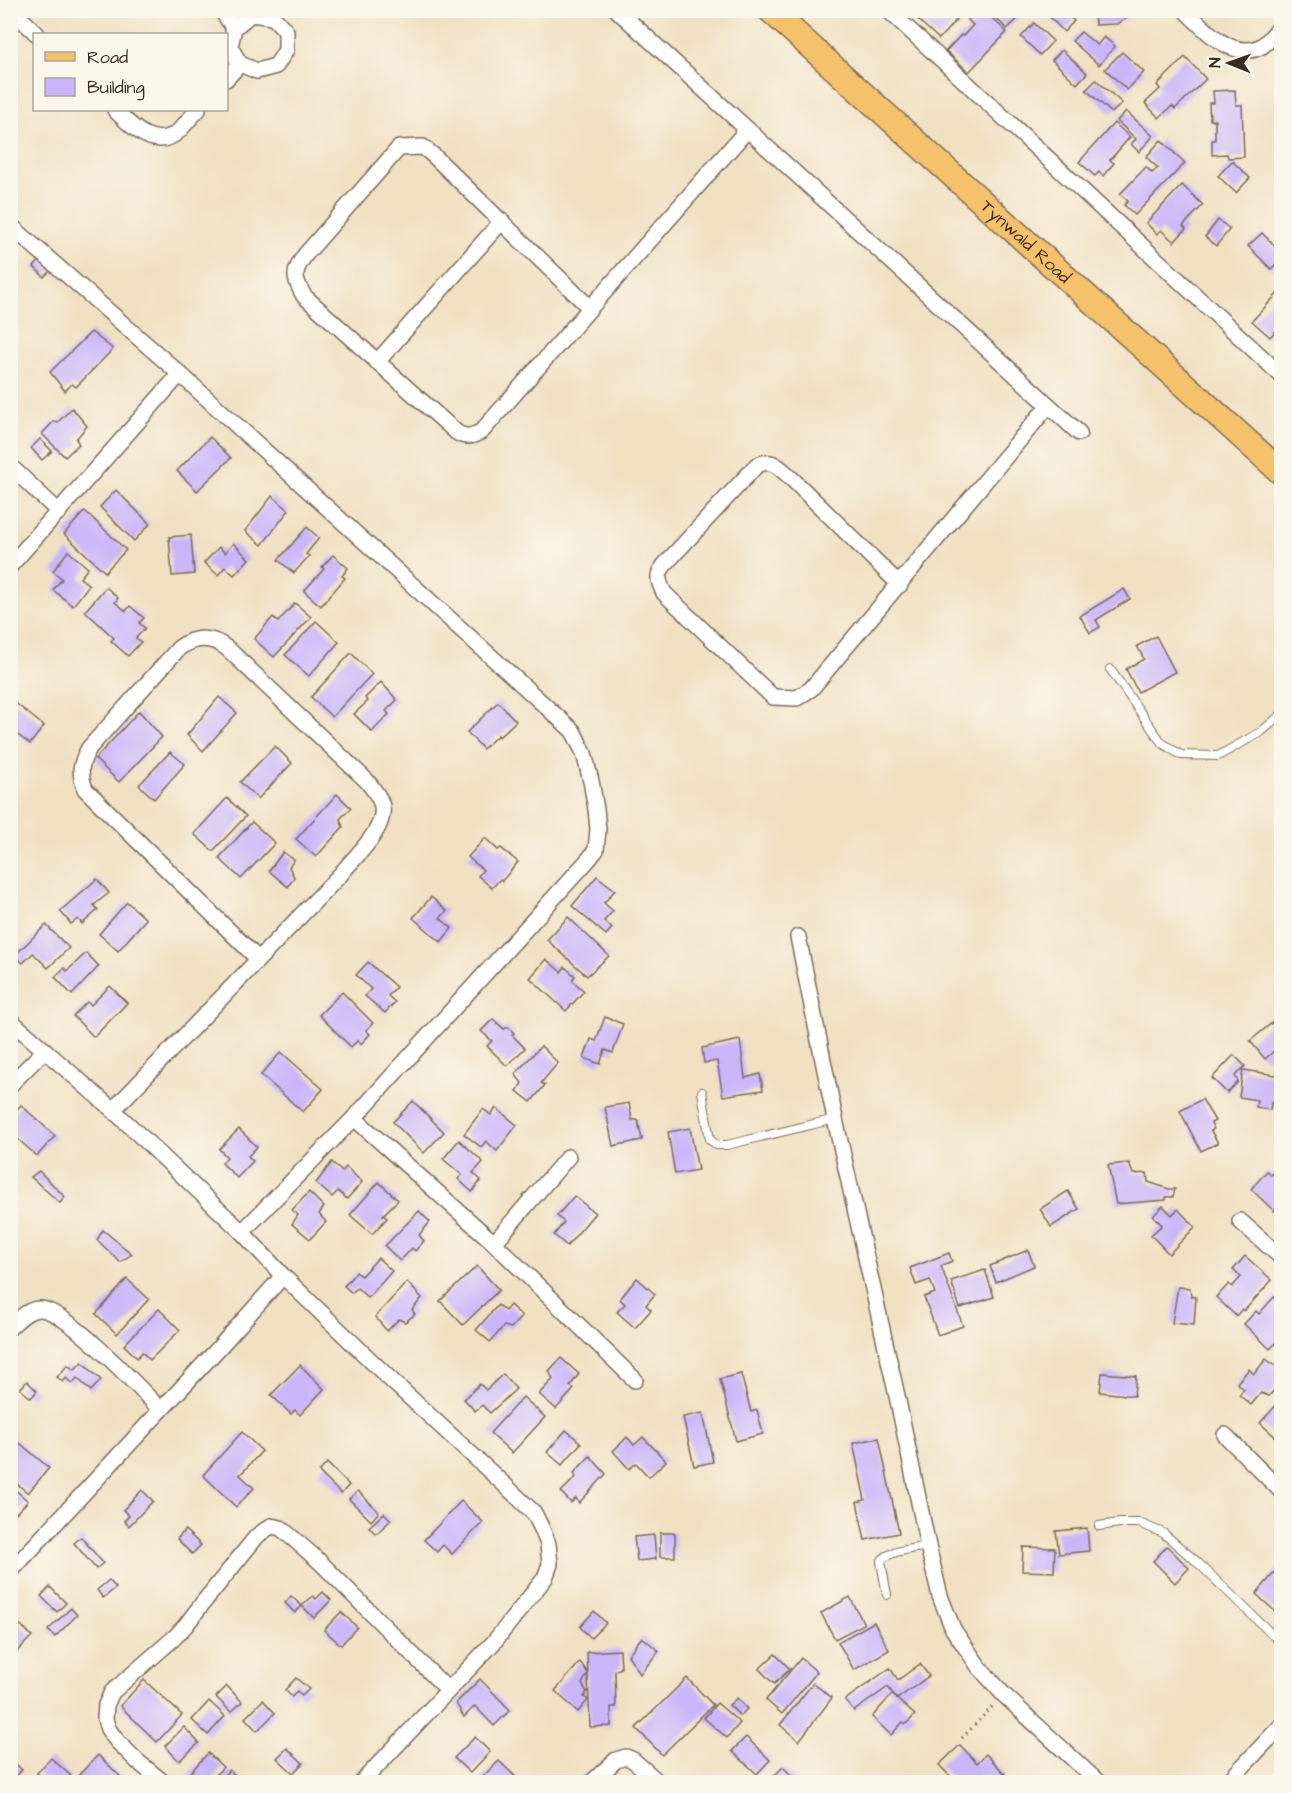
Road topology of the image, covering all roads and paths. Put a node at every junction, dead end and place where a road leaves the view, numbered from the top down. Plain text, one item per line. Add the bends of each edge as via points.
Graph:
1 (12, 10) edge
2 (220, 10) edge
3 (617, 10) edge
4 (770, 10) edge
5 (888, 10) edge
6 (1185, 10) edge
7 (276, 14) edge
8 (1281, 25) edge
9 (234, 28) junction
10 (36, 33) edge
11 (240, 64) junction
12 (228, 77) edge
13 (116, 111) edge
14 (197, 111) edge
15 (747, 130) junction
16 (502, 221) junction
17 (10, 225) edge
18 (590, 308) junction
19 (377, 362) junction
20 (180, 374) junction
21 (1281, 376) edge
22 (1048, 406) junction
23 (1079, 433) dead end
24 (10, 466) edge
25 (1281, 473) edge
26 (59, 512) junction
27 (10, 566) edge
28 (900, 585) junction
29 (1110, 669) dead end
30 (1281, 714) edge
31 (798, 937) dead end
32 (258, 959) junction
33 (10, 1020) edge
34 (45, 1050) junction
35 (10, 1085) edge
36 (702, 1092) dead end
37 (113, 1110) junction
38 (354, 1118) junction
39 (835, 1119) junction
40 (568, 1157) dead end
41 (1240, 1221) dead end
42 (242, 1232) junction
43 (494, 1243) junction
44 (1281, 1258) edge
45 (282, 1276) junction
46 (10, 1327) edge
47 (635, 1380) dead end
48 (161, 1410) junction
49 (1225, 1435) dead end
50 (1281, 1492) edge
51 (1100, 1526) dead end
52 (928, 1546) junction
53 (10, 1572) edge
54 (887, 1595) dead end
55 (1281, 1644) edge
56 (448, 1690) junction
57 (1004, 1695) junction
58 (1281, 1725) edge
59 (962, 1738) dead end
60 (163, 1782) edge
61 (362, 1782) edge
62 (592, 1782) edge
63 (658, 1782) edge
64 (1098, 1782) edge
65 (1228, 1782) edge

1 - 10 street
2 - 9 street
3 - 15 street
4 - 25 main road, Tynwald Road
5 - 21 street
6 - 8 street via 1211,36 1236,48 1262,45
7 - 9 street via 251,14
7 - 11 street via 286,31 286,50 276,66 257,71
9 - 11 street via 230,47
11 - 12 street
13 - 14 street via 138,131 159,138 177,132
15 - 18 street
15 - 22 street
16 - 18 street
16 - 19 street
16 - 19 street via 423,147 399,148 305,255 295,276 304,296
17 - 20 street
18 - 19 street via 482,431 470,436 456,432
20 - 26 street
20 - 38 street via 573,731 591,781 598,829 596,850 590,859
22 - 23 street
22 - 28 street
24 - 26 street
26 - 27 street
28 - 28 street via 811,689 797,698 784,699 773,697 664,594 659,575 756,466 771,462
29 - 30 lane via 1162,744 1181,755 1218,756 1261,732
31 - 39 street
32 - 32 street via 341,874 372,836 379,826 382,804 367,781 228,649 207,638 195,639 179,648 89,748 80,775 85,789
32 - 37 street
33 - 34 street
34 - 35 street
34 - 37 street
36 - 39 lane via 710,1140 717,1145
37 - 42 street
38 - 42 street
38 - 43 street
39 - 52 street
40 - 43 street
41 - 44 street
42 - 45 street
43 - 47 street
45 - 48 street
45 - 56 street via 534,1513 542,1529 550,1564 545,1578
46 - 48 street via 31,1310 50,1311 91,1342
48 - 53 street
49 - 50 street
51 - 55 lane via 1139,1523 1163,1533
52 - 54 lane via 884,1557 881,1562
52 - 57 street via 953,1629
56 - 60 street via 319,1561 281,1528 271,1526 257,1536 186,1625 112,1692 106,1705 108,1729
56 - 61 street
57 - 59 path
57 - 64 street
58 - 65 street
62 - 63 street via 616,1760 626,1757

